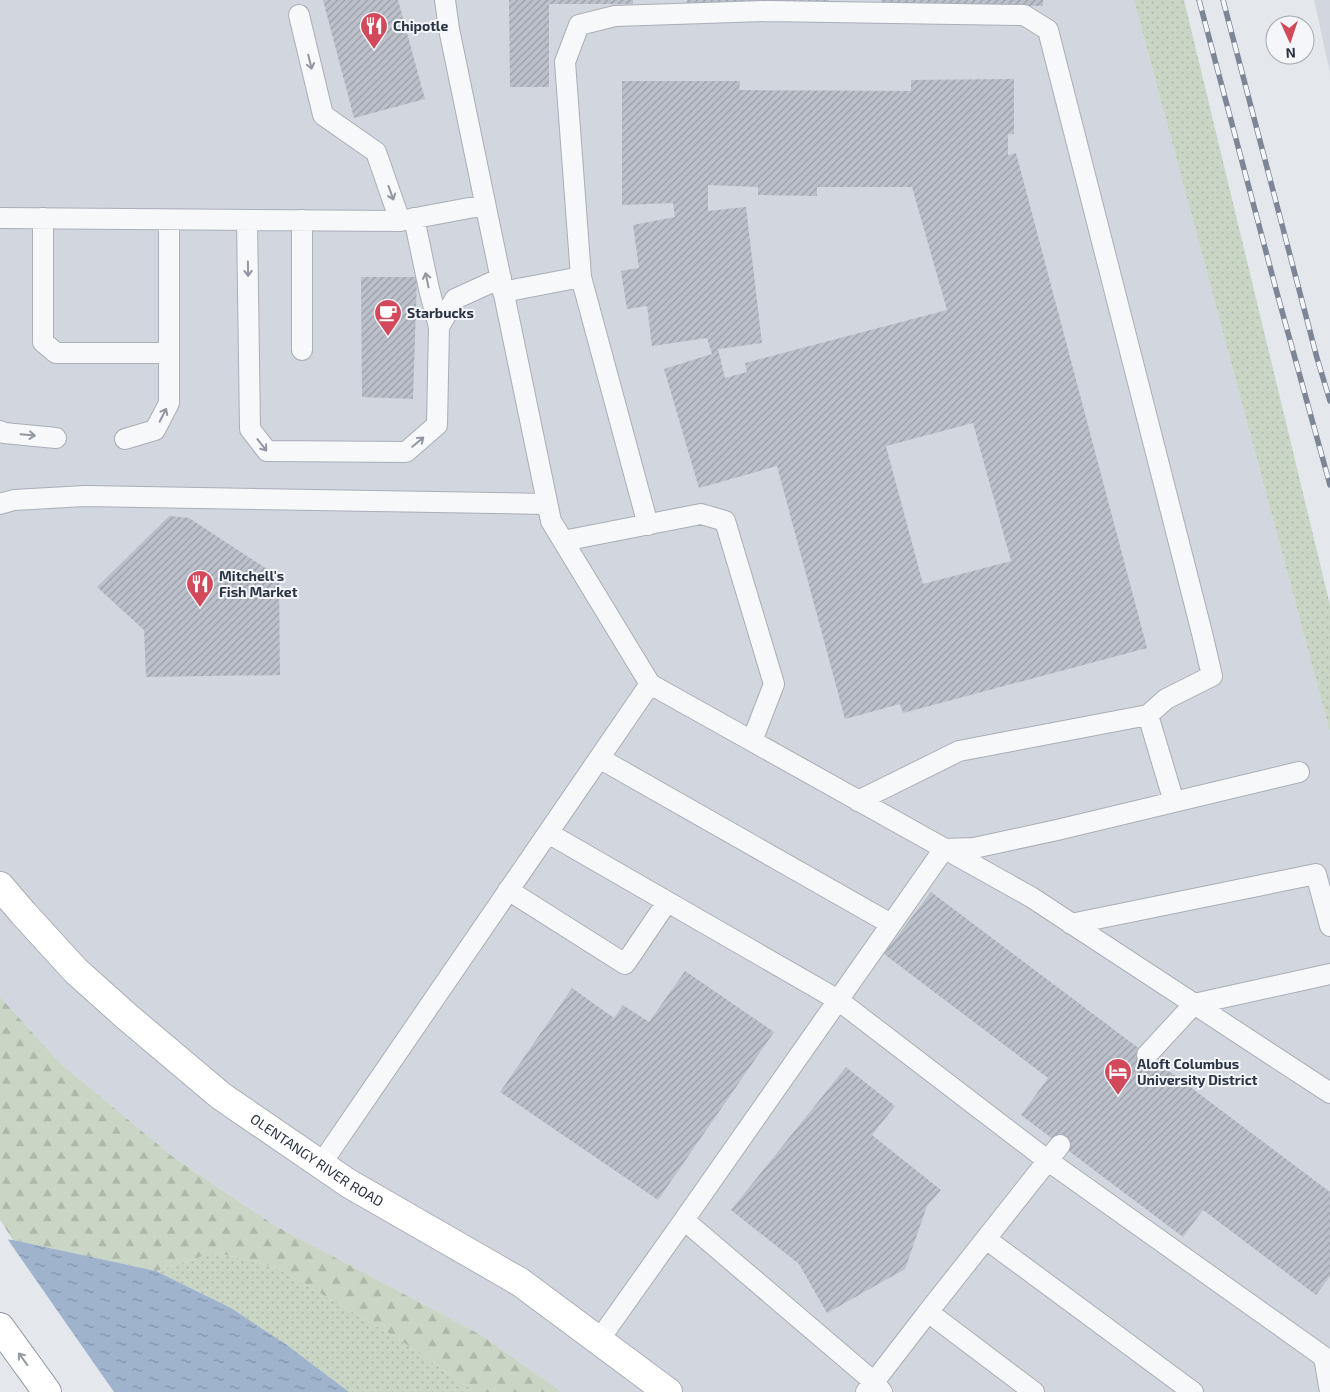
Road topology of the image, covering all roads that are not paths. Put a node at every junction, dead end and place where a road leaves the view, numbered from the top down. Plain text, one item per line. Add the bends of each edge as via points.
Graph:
1 (445, 0) edge
2 (299, 15) dead end
3 (485, 205) junction
4 (0, 218) edge
5 (43, 218) junction
6 (169, 220) junction
7 (247, 220) junction
8 (302, 220) junction
9 (407, 220) junction
10 (581, 277) junction
11 (502, 285) junction
12 (439, 327) junction
13 (302, 350) dead end
14 (169, 352) junction
15 (0, 431) edge
16 (56, 438) dead end
17 (126, 439) dead end
18 (0, 504) edge
19 (547, 504) junction
20 (648, 525) junction
21 (563, 541) junction
22 (650, 684) junction
23 (1148, 715) junction
24 (752, 741) junction
25 (599, 758) junction
26 (1299, 772) dead end
27 (858, 801) junction
28 (1174, 802) junction
29 (548, 833) junction
30 (944, 849) junction
31 (0, 886) edge
32 (508, 890) junction
33 (667, 902) junction
34 (892, 924) junction
35 (1071, 924) junction
36 (1330, 926) edge
37 (1330, 974) edge
38 (838, 1000) junction
39 (1194, 1004) junction
40 (1147, 1055) dead end
41 (1330, 1093) edge
42 (1060, 1145) dead end
43 (1047, 1160) junction
44 (321, 1164) junction
45 (684, 1220) junction
46 (986, 1239) junction
47 (928, 1312) junction
48 (0, 1327) edge
49 (599, 1340) junction
50 (874, 1389) edge
51 (46, 1392) edge
52 (668, 1392) edge
53 (1034, 1392) edge
54 (1193, 1392) edge
55 (1330, 1392) edge

1 - 3 lane
2 -> 9 lane via 323,115 376,152
3 - 9 lane
3 - 11 lane
4 - 5 lane
5 - 6 lane
5 - 14 lane via 43,342 56,353
6 - 7 lane
6 - 14 lane
7 - 8 lane
7 -> 12 lane via 250,429 267,452 406,452 437,425
8 - 9 lane
8 - 13 lane
12 -> 9 lane
10 - 11 lane
10 - 20 lane
10 - 23 lane via 565,62 579,25 615,16 767,11 1024,15 1048,30 1212,676 1166,699
11 - 12 lane via 454,298
11 - 19 lane
17 -> 14 lane via 156,430 166,410 169,403
15 -> 16 lane
18 - 19 lane via 14,500 85,496
19 - 21 lane via 551,522
20 - 21 lane
20 - 24 lane via 701,514 726,521 774,684
21 - 22 lane
22 - 24 lane
22 - 25 lane
23 - 27 lane via 959,751
23 - 28 lane
24 - 27 lane
25 - 29 lane
25 - 34 lane
26 - 28 lane
27 - 30 lane
28 - 30 lane via 974,848
29 - 32 lane
29 - 33 lane
30 - 34 lane
30 - 35 lane via 1031,897
31 - 44 main road, OLENTANGY RIVER ROAD via 76,971 125,1015 221,1096
32 - 33 lane via 625,964
32 - 44 lane
33 - 38 lane
34 - 38 lane
35 - 36 lane via 1316,874
35 - 39 lane
37 - 39 lane
38 - 43 lane
38 - 45 lane
39 - 40 lane
39 - 41 lane
42 - 43 lane
43 - 46 lane
43 - 55 lane via 1324,1357
44 - 49 main road, OLENTANGY RIVER ROAD via 348,1183 520,1282
45 - 49 lane
45 - 50 lane
46 - 47 lane
46 - 54 lane
47 - 50 lane
47 - 53 lane
51 -> 48 main road
49 - 52 main road, OLENTANGY RIVER ROAD

